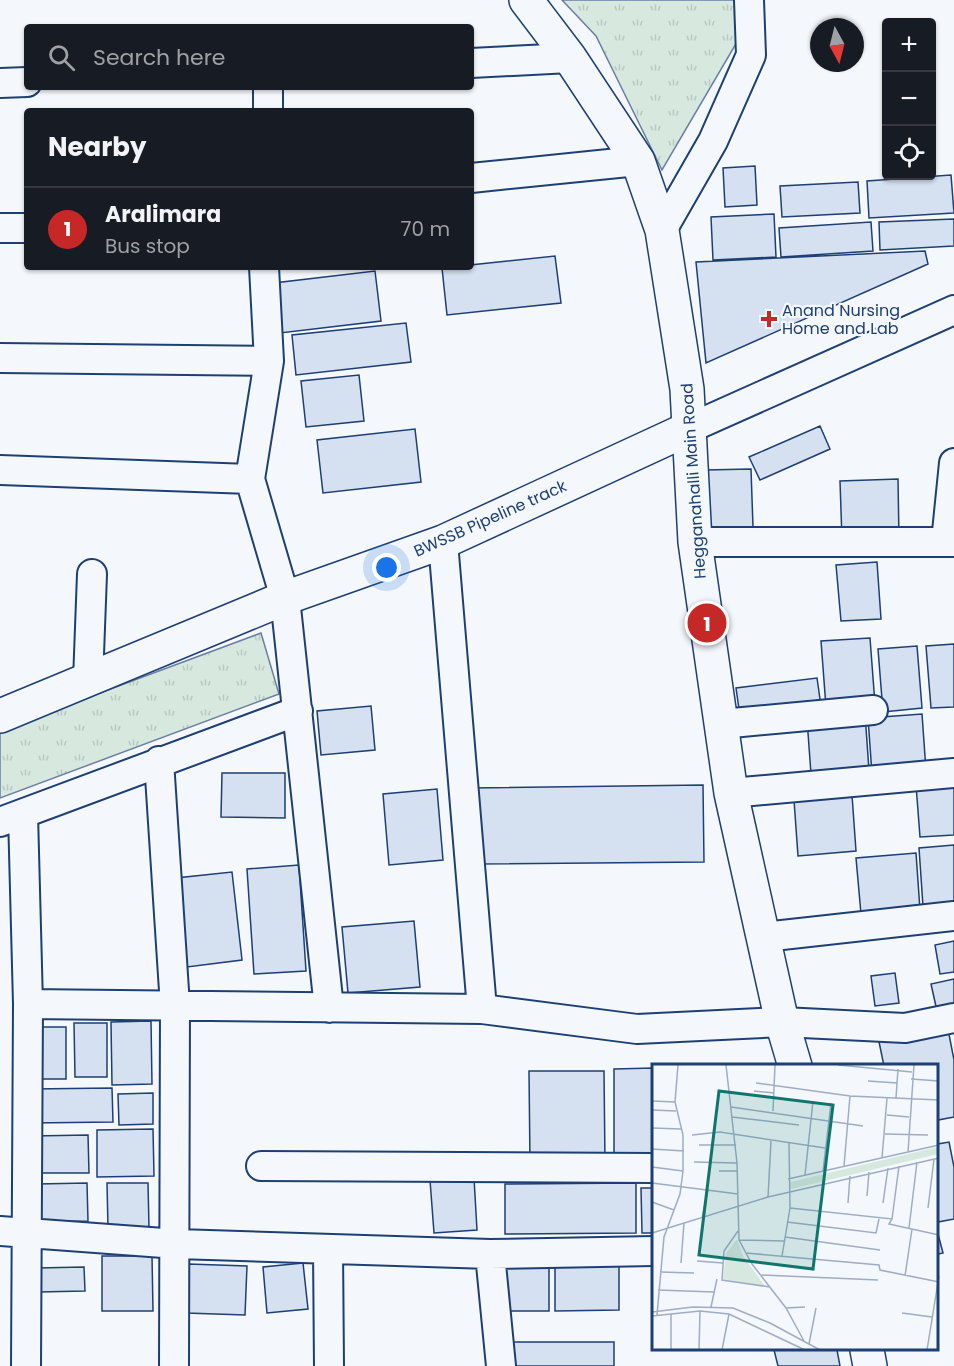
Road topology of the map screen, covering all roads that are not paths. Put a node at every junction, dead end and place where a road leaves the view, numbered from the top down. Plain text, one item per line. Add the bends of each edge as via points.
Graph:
1 (526, 0) edge
2 (749, 0) edge
3 (570, 58) junction
4 (474, 63) edge
5 (24, 82) edge
6 (0, 83) edge
7 (268, 90) edge
8 (268, 108) edge
9 (638, 161) junction
10 (474, 178) edge
11 (0, 228) edge
12 (24, 228) edge
13 (662, 230) junction
14 (264, 270) edge
15 (954, 310) edge
16 (0, 358) edge
17 (268, 361) junction
18 (690, 428) junction
19 (954, 463) edge
20 (0, 470) edge
21 (250, 479) junction
22 (444, 542) junction
23 (695, 542) junction
24 (950, 542) edge
25 (92, 574) dead end
26 (285, 598) junction
27 (88, 681) junction
28 (873, 710) dead end
29 (298, 711) junction
30 (0, 716) edge
31 (721, 724) junction
32 (159, 761) junction
33 (954, 773) edge
34 (731, 793) junction
35 (12, 818) edge
36 (954, 916) edge
37 (764, 937) junction
38 (28, 1004) junction
39 (175, 1006) junction
40 (329, 1008) junction
41 (482, 1009) junction
42 (954, 1018) edge
43 (782, 1022) junction
44 (794, 1064) edge
45 (261, 1166) dead end
46 (652, 1168) edge
47 (13, 1232) edge
48 (177, 1244) junction
49 (328, 1249) junction
50 (652, 1251) edge
51 (490, 1254) junction
52 (867, 1351) edge
53 (26, 1366) edge
54 (174, 1366) edge
55 (329, 1366) edge
56 (501, 1366) edge
57 (870, 1366) edge

1 - 3 main road, Hegganahalli Main Road
2 - 13 street via 752,55 713,141
3 - 4 street
3 - 9 main road, Hegganahalli Main Road
5 - 6 street
7 - 8 street
9 - 10 street
9 - 13 main road, Hegganahalli Main Road
11 - 12 street
13 - 18 main road, Hegganahalli Main Road
14 - 17 street
15 - 18 street
16 - 17 street
17 - 21 street
18 - 22 main road, BWSSB Pipeline track
18 - 23 main road, Hegganahalli Main Road
19 - 24 street
20 - 21 street
21 - 26 street
22 - 26 main road, BWSSB Pipeline track
22 - 41 street
23 - 24 street
23 - 31 main road, Hegganahalli Main Road
25 - 27 street
26 - 27 main road, BWSSB Pipeline track
26 - 29 street
27 - 30 main road, BWSSB Pipeline track
28 - 31 street
29 - 32 street
29 - 40 street
31 - 34 main road, Hegganahalli Main Road
32 - 35 street
32 - 39 street
33 - 34 street
34 - 37 main road, Hegganahalli Main Road
35 - 38 street
36 - 37 street
37 - 43 main road, Hegganahalli Main Road
38 - 39 street
38 - 47 street
39 - 40 street
39 - 48 street
40 - 41 street
41 - 43 street via 637,1029
42 - 43 street via 905,1028
43 - 44 main road, Hegganahalli Main Road
45 - 46 street
47 - 48 street
47 - 53 street
48 - 49 street
48 - 54 street
49 - 51 street
49 - 55 street
50 - 51 street
51 - 56 street
52 - 57 main road

